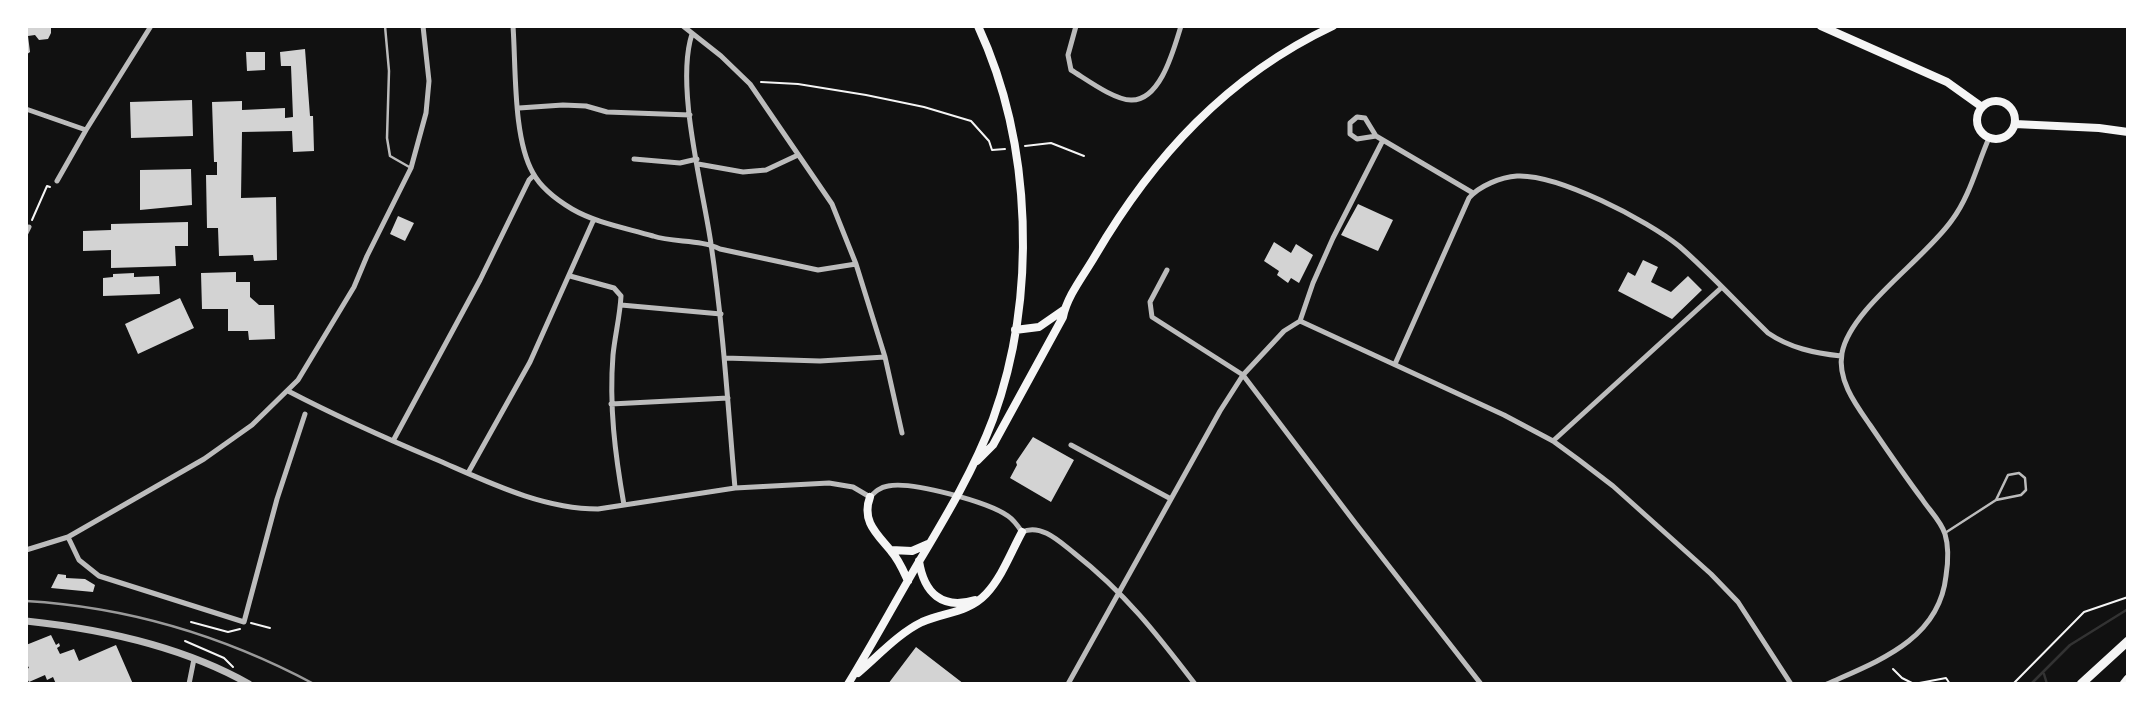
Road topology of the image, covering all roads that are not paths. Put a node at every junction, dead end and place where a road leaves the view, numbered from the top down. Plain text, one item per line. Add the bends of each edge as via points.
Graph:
1 (151, 26) edge
2 (385, 26) edge
3 (423, 26) edge
4 (513, 26) edge
5 (683, 26) edge
6 (978, 26) edge
7 (1076, 26) edge
8 (1181, 26) edge
9 (1333, 26) edge
10 (1821, 26) edge
11 (692, 34) junction
12 (1982, 107) junction
13 (519, 108) junction
14 (26, 109) edge
15 (690, 115) junction
16 (2015, 124) junction
17 (86, 130) junction
18 (2128, 132) edge
19 (1376, 136) junction
20 (1989, 138) junction
21 (1383, 140) junction
22 (798, 155) junction
23 (634, 159) dead end
24 (697, 161) junction
25 (411, 168) junction
26 (534, 176) junction
27 (57, 181) dead end
28 (1473, 193) junction
29 (594, 219) junction
30 (711, 244) junction
31 (856, 264) junction
32 (1167, 270) dead end
33 (570, 276) junction
34 (1721, 288) junction
35 (621, 305) junction
36 (1065, 309) junction
37 (721, 314) junction
38 (1300, 321) junction
39 (1015, 330) junction
40 (1841, 356) junction
41 (885, 357) junction
42 (725, 358) junction
43 (1395, 364) junction
44 (1243, 375) junction
45 (288, 391) junction
46 (728, 398) junction
47 (611, 404) junction
48 (305, 415) dead end
49 (902, 433) dead end
50 (393, 441) junction
51 (1553, 441) junction
52 (1071, 445) dead end
53 (972, 465) junction
54 (468, 473) junction
55 (735, 488) junction
56 (870, 497) junction
57 (1171, 499) junction
58 (1996, 500) junction
59 (624, 505) junction
60 (1022, 532) junction
61 (1945, 533) junction
62 (68, 537) junction
63 (930, 544) junction
64 (26, 550) edge
65 (891, 550) junction
66 (919, 562) junction
67 (908, 581) junction
68 (1119, 591) junction
69 (982, 598) junction
70 (26, 621) edge
71 (2128, 640) edge
72 (194, 659) junction
73 (2128, 678) edge
74 (246, 682) edge
75 (849, 682) edge
76 (189, 684) edge
77 (1068, 684) edge
78 (1195, 684) edge
79 (1481, 684) edge
80 (1791, 684) edge
81 (1828, 684) edge
82 (2081, 684) edge
83 (2124, 684) edge

1 - 17 street
2 - 25 lane via 390,156
3 - 25 street via 429,81 426,113
4 - 13 street
5 - 11 street
6 - 39 main road via 1003,96 1021,197 1024,252
7 - 8 street via 1068,55 1071,70 1129,100 1149,92 1163,76
9 - 36 main road via 1264,66 1184,135 1138,188
10 - 12 main road via 1947,82
11 - 15 street via 686,51
11 - 22 street via 750,84
12 - 16 main road via 1992,101 2005,103 2014,111
12 - 20 main road via 1977,124
13 - 15 street via 563,105
13 - 26 street via 522,141
14 - 17 street
15 - 24 street
16 - 18 main road
16 - 20 main road via 2006,137
17 - 27 street
19 - 19 street via 1366,118 1357,117 1350,123 1353,137
19 - 21 street
20 - 40 street via 1952,221 1858,318
21 - 28 street
21 - 38 street via 1332,240
22 - 24 street via 766,170 743,172
22 - 31 street via 832,204
23 - 24 street
24 - 30 street
25 - 45 street via 354,287
26 - 29 street via 555,198
26 - 50 street
28 - 34 street via 1497,181 1525,176 1590,196 1666,237
28 - 43 street
29 - 30 street via 658,238
29 - 33 street
30 - 31 street via 818,270
30 - 37 street
31 - 41 street
32 - 44 street via 1150,302 1152,317
33 - 35 street via 618,290
33 - 54 street via 530,362
34 - 40 street via 1783,343
34 - 51 street
35 - 37 street
35 - 47 street
36 - 39 main road via 1039,327
36 - 53 main road via 993,445
37 - 42 street
38 - 43 street
38 - 44 street via 1284,331
39 - 53 main road via 1001,394
40 - 61 street via 1853,400
41 - 42 street via 820,361
41 - 49 street
42 - 46 street
43 - 51 street
44 - 57 street
44 - 79 street
45 - 50 street
45 - 62 street via 228,443
46 - 47 street
46 - 55 street
47 - 59 street
48 - 62 street via 244,622 99,576 79,560
50 - 54 street
51 - 80 street via 1613,486 1712,574 1738,602
52 - 57 street
53 - 63 main road
54 - 59 street via 576,509
55 - 56 street via 829,483 853,487
55 - 59 street
56 - 60 street via 886,486 930,490 1007,515
56 - 65 main road via 869,523
57 - 68 street
58 - 58 lane via 2024,493 2025,478 2008,475
58 - 61 lane
60 - 68 street via 1044,533
60 - 69 main road
61 - 81 street via 1945,582 1930,620 1902,648
62 - 64 street
63 - 65 main road via 912,551
63 - 66 main road
65 - 67 main road
66 - 67 main road
66 - 69 main road via 922,579 933,594 953,603
67 - 75 main road
68 - 77 street
68 - 78 street
69 - 75 main road via 962,611 912,628
70 - 72 street via 127,638
71 - 82 highway
72 - 74 street
72 - 76 street
73 - 83 highway

